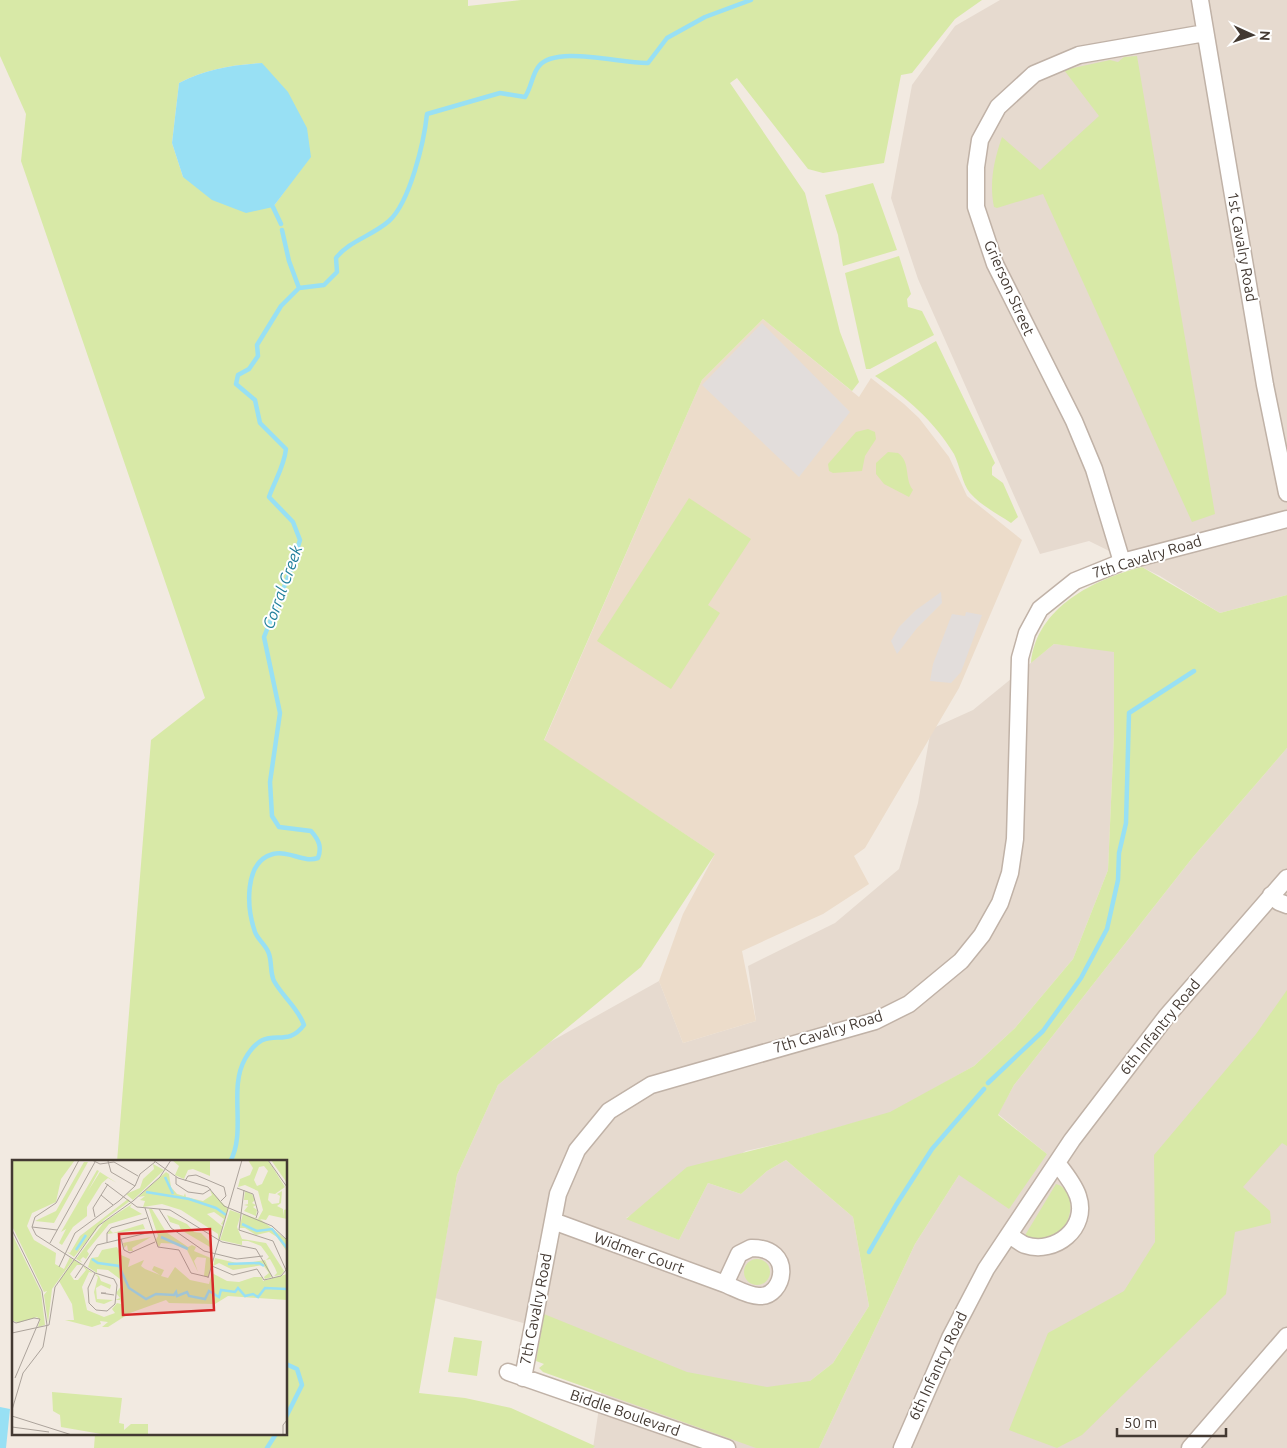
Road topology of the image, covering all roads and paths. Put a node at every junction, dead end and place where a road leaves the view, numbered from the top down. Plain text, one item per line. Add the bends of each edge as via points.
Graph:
1 (1200, 0) edge
2 (1205, 33) junction
3 (1287, 493) edge
4 (1287, 518) edge
5 (1122, 562) junction
6 (1287, 878) edge
7 (1271, 895) junction
8 (1287, 905) edge
9 (1057, 1163) junction
10 (553, 1221) junction
11 (1009, 1235) junction
12 (726, 1284) dead end
13 (1287, 1336) edge
14 (516, 1375) joint
15 (702, 1444) edge
16 (728, 1448) edge
17 (902, 1448) edge
18 (1190, 1448) edge

1 - 2 street, 1st Cavalry Road
2 - 3 street, 1st Cavalry Road via 1265,385
2 - 5 street, Grierson Street via 1079,55 1034,74 998,107 980,140 976,207 995,264 1074,421 1094,469
4 - 5 street, 7th Cavalry Road
5 - 10 street, 7th Cavalry Road via 1075,581 1040,609 1027,632 1020,658 1017,805 1010,873 982,935 961,961 909,1004 875,1021 651,1085 609,1112 577,1150 558,1194
6 - 7 street, 6th Infantry Road
7 - 8 street
7 - 9 street, 6th Infantry Road via 1166,1017
9 - 11 street, 6th Infantry Road
9 - 11 street via 1078,1196 1079,1212 1074,1229 1062,1242 1044,1247 1024,1245
10 - 12 street, Widmer Court
10 - 14 street, 7th Cavalry Road
11 - 17 street, 6th Infantry Road via 986,1270 950,1338
13 - 18 street
14 - 15 street, Biddle Boulevard
15 - 16 street, Biddle Boulevard

